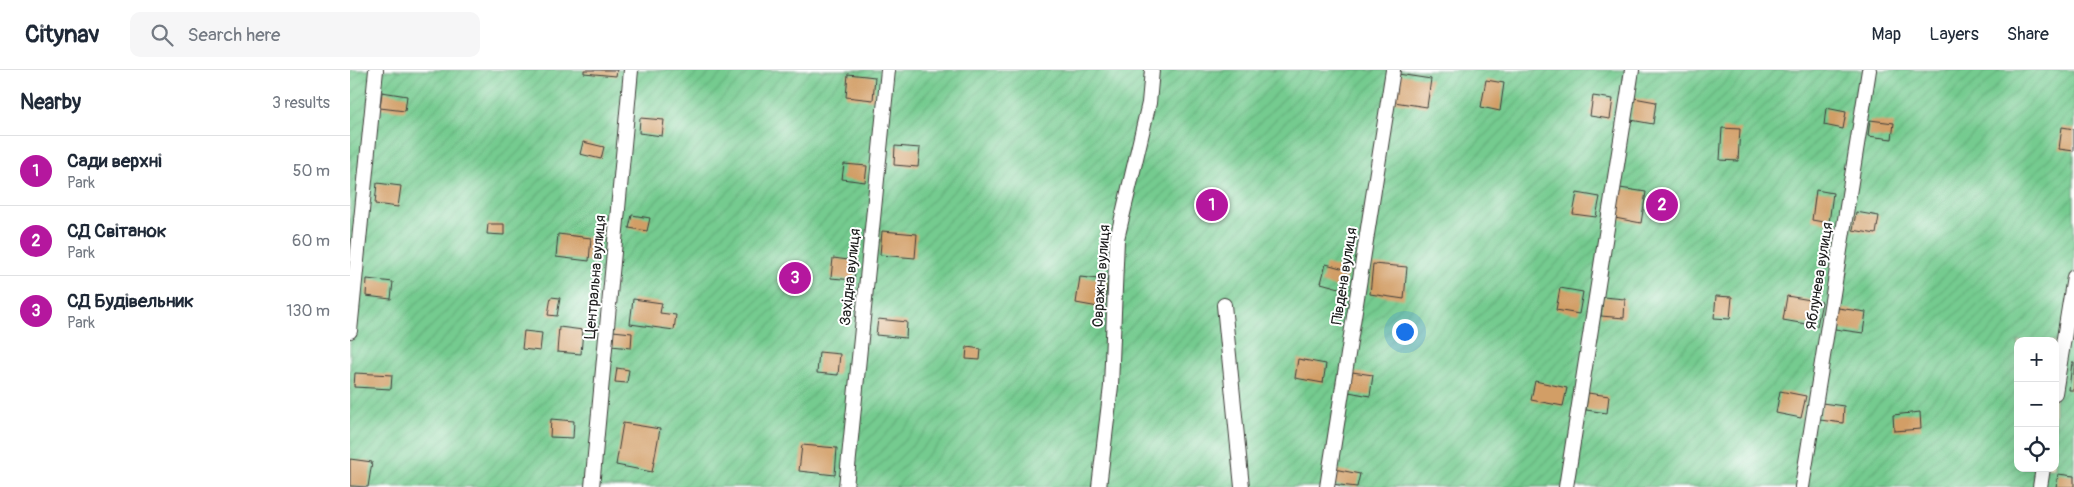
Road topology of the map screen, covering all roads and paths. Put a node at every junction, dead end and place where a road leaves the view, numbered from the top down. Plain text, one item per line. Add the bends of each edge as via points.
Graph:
1 (376, 70) edge
2 (631, 70) edge
3 (888, 70) edge
4 (1152, 70) edge
5 (1393, 70) edge
6 (1632, 70) edge
7 (1869, 70) edge
8 (2074, 277) edge
9 (1224, 305) dead end
10 (350, 331) edge
11 (2057, 382) edge
12 (2042, 472) edge
13 (592, 487) edge
14 (846, 487) edge
15 (1099, 487) edge
16 (1242, 487) edge
17 (1327, 487) edge
18 (1566, 487) edge
19 (1802, 487) edge
20 (2040, 487) edge

1 - 10 lane
2 - 13 lane, Центральна вулиця
3 - 14 lane, Західна вулиця
4 - 15 lane, Овражна вулиця via 1149,103 1118,239 1111,386
5 - 17 lane, Південа вулиця
6 - 18 lane
7 - 19 lane, Яблунева вулиця
8 - 11 lane
9 - 16 lane
12 - 20 lane

